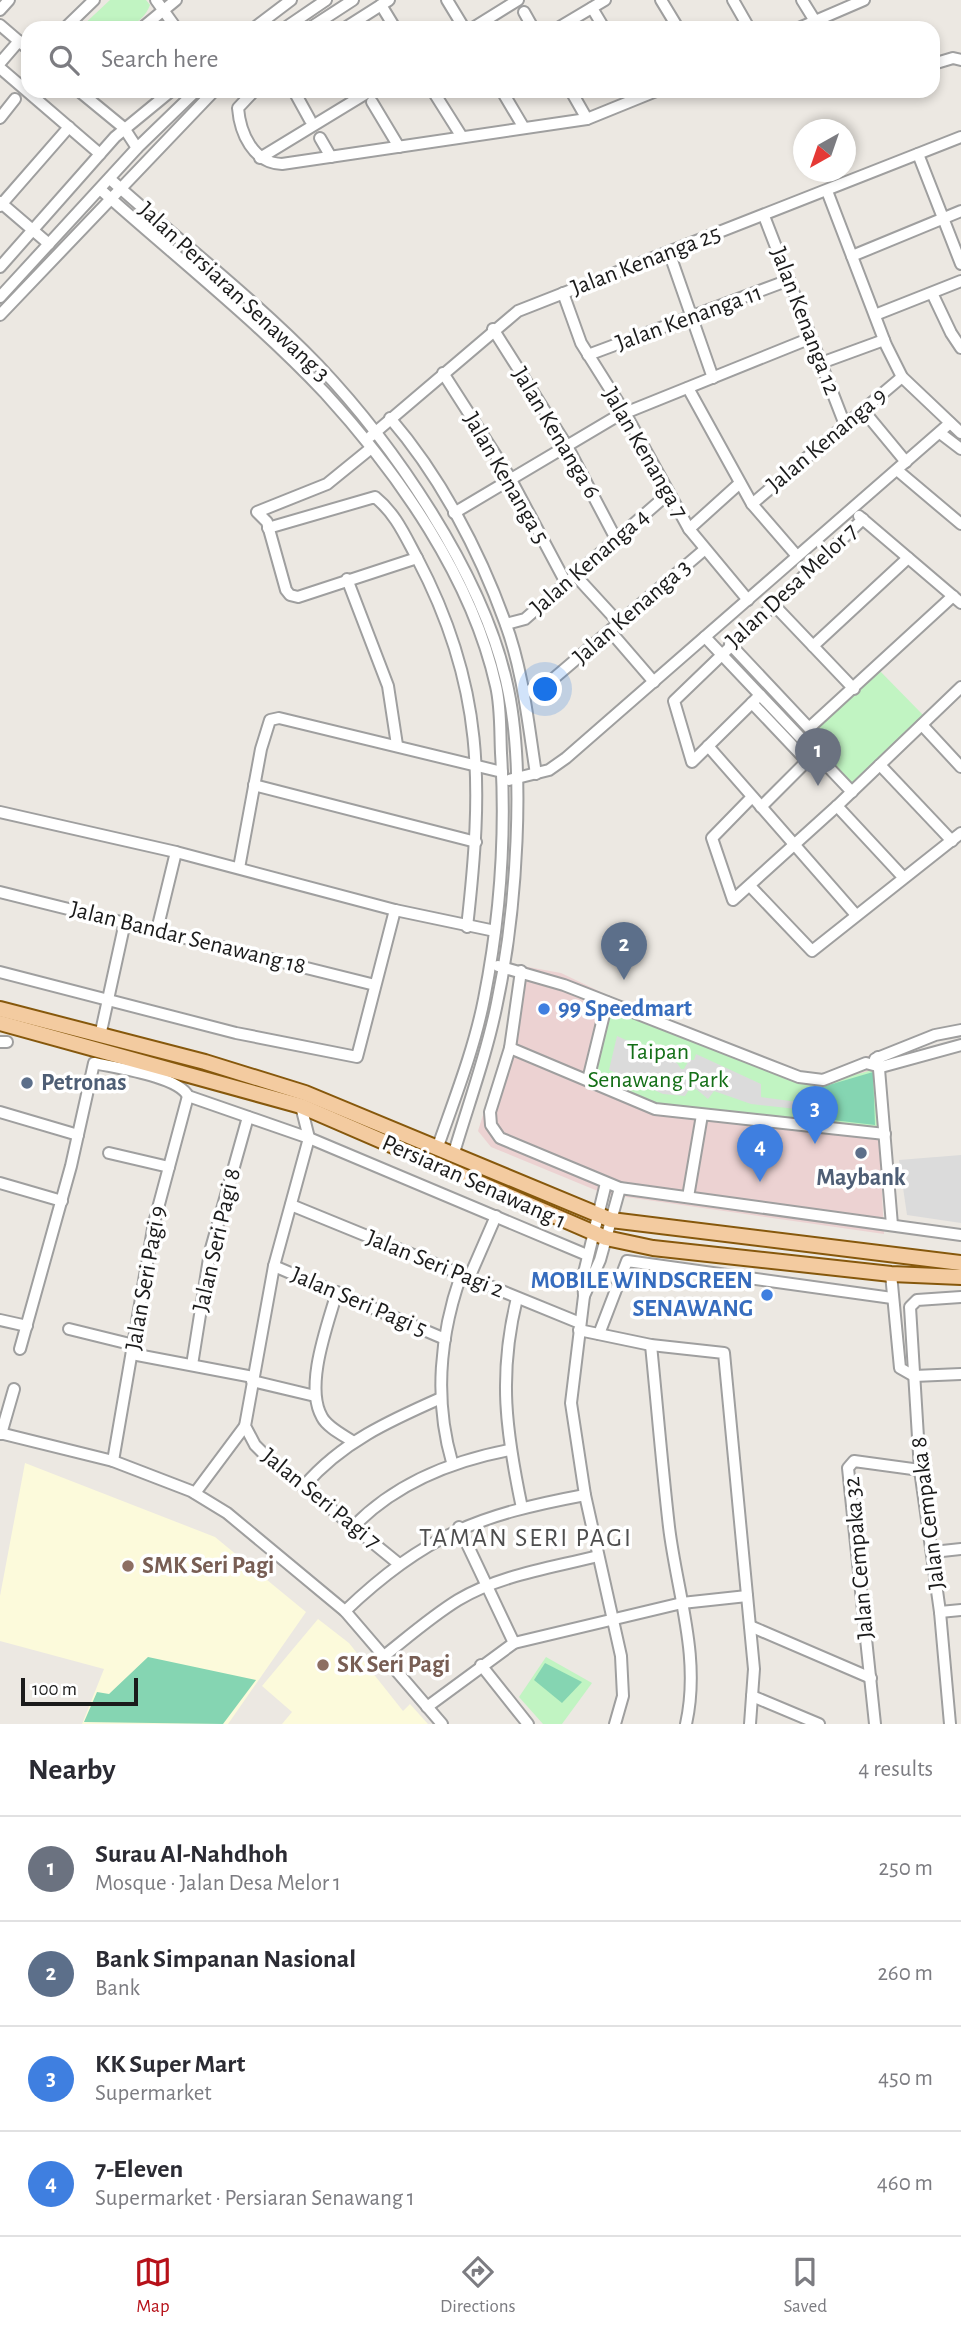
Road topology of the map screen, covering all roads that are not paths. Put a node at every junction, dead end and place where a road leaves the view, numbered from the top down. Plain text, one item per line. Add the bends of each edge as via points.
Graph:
1 (9, 0) edge
2 (94, 0) edge
3 (156, 0) edge
4 (176, 0) edge
5 (291, 0) edge
6 (326, 0) edge
7 (353, 0) edge
8 (447, 0) edge
9 (517, 0) edge
10 (605, 0) edge
11 (661, 0) edge
12 (733, 0) edge
13 (802, 0) edge
14 (864, 0) edge
15 (385, 3) edge
16 (592, 8) junction
17 (165, 9) junction
18 (0, 10) edge
19 (524, 12) dead end
20 (72, 21) edge
21 (150, 21) edge
22 (172, 21) edge
23 (263, 21) edge
24 (295, 21) edge
25 (321, 21) edge
26 (356, 21) edge
27 (392, 21) edge
28 (460, 21) edge
29 (483, 21) edge
30 (529, 21) edge
31 (570, 21) edge
32 (600, 21) edge
33 (674, 21) edge
34 (745, 21) edge
35 (815, 21) joint
36 (0, 25) edge
37 (19, 41) joint
38 (961, 60) edge
39 (940, 62) edge
40 (0, 65) edge
41 (21, 84) edge
42 (37, 98) edge
43 (88, 98) edge
44 (162, 98) edge
45 (188, 98) edge
46 (207, 98) edge
47 (247, 98) edge
48 (298, 98) edge
49 (361, 98) edge
50 (370, 98) edge
51 (437, 98) edge
52 (506, 98) edge
53 (575, 98) edge
54 (634, 98) edge
55 (15, 99) dead end
56 (0, 118) edge
57 (587, 119) junction
58 (310, 120) dead end
59 (69, 127) junction
60 (124, 128) junction
61 (524, 128) junction
62 (961, 136) edge
63 (462, 137) junction
64 (320, 138) dead end
65 (399, 147) junction
66 (137, 148) junction
67 (100, 154) junction
68 (918, 154) junction
69 (331, 157) junction
70 (260, 158) junction
71 (88, 167) junction
72 (106, 184) junction
73 (120, 188) junction
74 (827, 191) junction
75 (110, 198) junction
76 (1, 204) edge
77 (961, 211) edge
78 (764, 216) junction
79 (944, 218) junction
80 (32, 229) junction
81 (49, 244) junction
82 (669, 252) junction
83 (852, 256) junction
84 (961, 264) edge
85 (0, 267) edge
86 (789, 280) junction
87 (961, 281) edge
88 (563, 293) junction
89 (932, 293) junction
90 (0, 297) edge
91 (0, 315) edge
92 (875, 315) junction
93 (692, 316) junction
94 (493, 329) junction
95 (811, 338) junction
96 (884, 340) junction
97 (959, 342) edge
98 (589, 355) junction
99 (821, 363) junction
100 (443, 373) junction
101 (902, 377) junction
102 (713, 378) junction
103 (688, 388) junction
104 (863, 410) junction
105 (625, 413) junction
106 (391, 418) junction
107 (950, 424) junction
108 (845, 425) junction
109 (940, 432) junction
110 (374, 433) junction
111 (961, 433) edge
112 (367, 445) junction
113 (567, 446) junction
114 (961, 449) edge
115 (902, 466) junction
116 (511, 480) junction
117 (740, 483) junction
118 (669, 493) junction
119 (752, 504) junction
120 (852, 509) junction
121 (454, 513) junction
122 (863, 519) junction
123 (961, 524) edge
124 (268, 528) junction
125 (689, 529) junction
126 (616, 539) junction
127 (704, 550) junction
128 (797, 556) junction
129 (417, 558) junction
130 (908, 558) junction
131 (575, 575) junction
132 (347, 579) junction
133 (566, 583) junction
134 (957, 599) edge
135 (748, 600) junction
136 (773, 604) junction
137 (506, 624) junction
138 (614, 627) junction
139 (705, 637) junction
140 (730, 644) junction
141 (813, 646) junction
142 (721, 653) junction
143 (654, 682) junction
144 (961, 687) edge
145 (854, 689) junction
146 (524, 692) junction
147 (756, 699) junction
148 (922, 724) junction
149 (397, 745) junction
150 (708, 746) junction
151 (880, 765) junction
152 (475, 766) junction
153 (961, 766) edge
154 (536, 774) junction
155 (502, 776) junction
156 (516, 779) junction
157 (254, 786) junction
158 (852, 792) junction
159 (752, 797) junction
160 (837, 806) junction
161 (761, 807) junction
162 (0, 812) edge
163 (961, 833) edge
164 (952, 841) junction
165 (476, 842) junction
166 (793, 843) junction
167 (176, 852) junction
168 (239, 869) junction
169 (903, 877) junction
170 (750, 886) junction
171 (0, 892) edge
172 (395, 910) junction
173 (856, 915) junction
174 (125, 922) junction
175 (467, 927) junction
176 (157, 930) junction
177 (495, 931) junction
178 (490, 965) junction
179 (503, 967) junction
180 (521, 971) junction
181 (0, 972) edge
182 (375, 985) junction
183 (108, 1001) junction
184 (607, 1002) junction
185 (0, 1009) edge
186 (0, 1023) edge
187 (961, 1030) edge
188 (100, 1036) junction
189 (961, 1045) edge
190 (510, 1048) junction
191 (880, 1062) junction
192 (588, 1080) junction
193 (188, 1096) junction
194 (301, 1106) junction
195 (0, 1112) edge
196 (702, 1115) junction
197 (248, 1117) junction
198 (886, 1134) junction
199 (78, 1135) junction
200 (309, 1138) junction
201 (437, 1149) junction
202 (109, 1153) dead end
203 (453, 1156) junction
204 (169, 1167) junction
205 (0, 1183) edge
206 (606, 1183) junction
207 (620, 1188) junction
208 (688, 1197) junction
209 (62, 1201) junction
210 (291, 1205) junction
211 (496, 1216) junction
212 (604, 1218) junction
213 (892, 1225) junction
214 (961, 1235) edge
215 (599, 1236) junction
216 (587, 1255) junction
217 (961, 1263) edge
218 (274, 1266) junction
219 (891, 1274) junction
220 (465, 1276) junction
221 (961, 1277) edge
222 (337, 1292) junction
223 (584, 1296) junction
224 (961, 1297) edge
225 (517, 1298) junction
226 (892, 1298) junction
227 (0, 1320) edge
228 (27, 1326) junction
229 (580, 1326) junction
230 (69, 1329) dead end
231 (599, 1334) junction
232 (445, 1339) junction
233 (652, 1345) junction
234 (20, 1349) dead end
235 (133, 1350) junction
236 (192, 1365) junction
237 (961, 1374) edge
238 (914, 1376) junction
239 (253, 1379) junction
240 (14, 1389) dead end
241 (315, 1396) junction
242 (441, 1398) junction
243 (245, 1426) junction
244 (1, 1433) edge
245 (352, 1441) junction
246 (509, 1450) junction
247 (113, 1461) junction
248 (452, 1462) junction
249 (920, 1470) junction
250 (304, 1486) junction
251 (195, 1493) junction
252 (585, 1495) junction
253 (522, 1508) junction
254 (354, 1526) junction
255 (459, 1527) junction
256 (961, 1549) edge
257 (933, 1552) junction
258 (598, 1556) junction
259 (399, 1564) junction
260 (487, 1586) junction
261 (747, 1596) junction
262 (682, 1603) junction
263 (961, 1610) edge
264 (345, 1611) junction
265 (940, 1612) junction
266 (613, 1618) junction
267 (750, 1626) junction
268 (513, 1643) junction
269 (384, 1656) junction
270 (481, 1665) junction
271 (871, 1678) junction
272 (752, 1696) junction
273 (427, 1707) junction
274 (442, 1724) edge
275 (528, 1724) edge
276 (615, 1724) edge
277 (686, 1724) edge
278 (751, 1724) edge
279 (819, 1724) edge
280 (875, 1724) edge
281 (950, 1724) edge

1 - 18 street
2 - 20 street
3 - 17 street
4 - 17 street
5 - 23 street
6 - 24 street
7 - 25 street
8 - 28 street
9 - 29 street
10 - 16 street
11 - 33 street
12 - 34 street
13 - 35 street
14 - 35 street
15 - 26 street
15 - 27 street
16 - 31 street
16 - 32 street
17 - 21 street
17 - 22 street
19 - 30 street
36 - 37 street
37 - 40 street
38 - 39 street
40 - 41 street
42 - 59 street
43 - 60 street
44 - 60 street
45 - 66 street
46 - 73 street
47 - 70 street via 238,108 239,124
48 - 58 street
49 - 70 street
50 - 65 street
51 - 63 street
52 - 61 street
53 - 57 street
54 - 57 street
55 - 56 street
57 - 61 street
59 - 67 street
59 - 76 street
60 - 66 street
60 - 67 street
61 - 63 street
62 - 68 street, Jalan Kenanga 25
63 - 65 street
64 - 69 street
65 - 69 street
66 - 72 street
67 - 71 street
68 - 74 street, Jalan Kenanga 25
68 - 79 street
69 - 70 street via 282,164
71 - 72 street
71 - 80 street
72 - 73 street, Jalan Persiaran Senawang 3
72 - 75 street, Jalan Persiaran Senawang 3
72 - 81 street
73 - 75 street
73 - 110 street, Jalan Persiaran Senawang 3 via 299,346
74 - 78 street, Jalan Kenanga 25
74 - 83 street
75 - 91 street
75 - 112 street, Jalan Persiaran Senawang 3 via 286,354
76 - 80 street
77 - 79 street
78 - 82 street, Jalan Kenanga 25
78 - 86 street, Jalan Kenanga 12
79 - 83 street
79 - 84 street
80 - 81 street
80 - 85 street
81 - 90 street
82 - 88 street, Jalan Kenanga 25
82 - 93 street
83 - 92 street
86 - 93 street, Jalan Kenanga 11
86 - 95 street, Jalan Kenanga 12
87 - 89 street
88 - 94 street, Jalan Kenanga 25 via 518,311
88 - 98 street, Jalan Kenanga 7
89 - 92 street
89 - 97 street
92 - 96 street
93 - 98 street, Jalan Kenanga 11
93 - 102 street
94 - 100 street, Jalan Kenanga 25
94 - 113 street, Jalan Kenanga 6
95 - 99 street, Jalan Kenanga 12
95 - 102 street
96 - 99 street
96 - 101 street
98 - 105 street, Jalan Kenanga 7
99 - 108 street, Jalan Kenanga 12
100 - 106 street, Jalan Kenanga 25
100 - 116 street, Jalan Kenanga 5
101 - 104 street, Jalan Kenanga 9
101 - 107 street
102 - 103 street
103 - 105 street
103 - 117 street
104 - 108 street, Jalan Kenanga 9
104 - 115 street
105 - 113 street
105 - 118 street, Jalan Kenanga 7
106 - 110 street, Jalan Kenanga 25
106 - 121 street
107 - 109 street
107 - 111 street
108 - 119 street, Jalan Kenanga 9
109 - 114 street
109 - 115 street
110 - 112 street, Jalan Kenanga 25
110 - 156 street, Jalan Persiaran Senawang 3 via 431,511 466,573 494,637 511,707
112 - 124 street, Jalan Kenanga 25 via 327,484 257,512
112 - 155 street, Jalan Persiaran Senawang 3 via 446,556 481,634 497,689
113 - 116 street
113 - 126 street, Jalan Kenanga 6
115 - 120 street
115 - 123 street
116 - 121 street
116 - 133 street, Jalan Kenanga 5
117 - 119 street
117 - 125 street
118 - 125 street, Jalan Kenanga 7
118 - 126 street, Jalan Kenanga 4
119 - 128 street
120 - 122 street
120 - 128 street
121 - 137 street
122 - 130 street
122 - 136 street, Jalan Desa Melor 7
124 - 129 street via 376,497 403,529
124 - 132 street via 290,595 298,597
125 - 127 street, Jalan Kenanga 7
126 - 131 street, Jalan Kenanga 4
127 - 135 street, Jalan Kenanga 7
127 - 138 street, Jalan Kenanga 3
128 - 135 street
129 - 132 street
129 - 152 street via 436,593 465,676
130 - 134 street
130 - 141 street
131 - 133 street, Jalan Kenanga 4
131 - 138 street
132 - 149 street via 388,686
133 - 137 street, Jalan Kenanga 4 via 525,619
134 - 145 street
135 - 139 street
136 - 140 street, Jalan Desa Melor 7
136 - 141 street
137 - 146 street
138 - 143 street
138 - 146 street, Jalan Kenanga 3 via 547,685
139 - 142 street
139 - 143 street
140 - 142 street, Jalan Desa Melor 7
140 - 145 street via 809,728
141 - 145 street
142 - 147 street
142 - 150 street, Jalan Desa Melor 7 via 674,701 692,762
143 - 154 street via 566,758
144 - 148 street
146 - 154 street
147 - 150 street
147 - 158 street
147 - 161 street via 807,761
148 - 151 street
148 - 153 street
149 - 152 street
149 - 157 street via 279,718 270,720
150 - 159 street
151 - 158 street
151 - 164 street
152 - 155 street
152 - 165 street
154 - 156 street
155 - 156 street
155 - 177 street, Jalan Persiaran Senawang 3
156 - 179 street, Jalan Persiaran Senawang 3 via 510,923
157 - 165 street
157 - 168 street
158 - 160 street
159 - 161 street
159 - 170 street via 712,838 730,898
160 - 166 street
160 - 169 street
161 - 166 street
162 - 167 street
163 - 164 street
164 - 169 street
165 - 175 street
166 - 170 street
166 - 173 street
167 - 168 street
167 - 176 street
168 - 172 street
169 - 173 street
170 - 173 street via 812,951
171 - 174 street, Jalan Bandar Senawang 18
172 - 175 street
172 - 182 street
174 - 176 street, Jalan Bandar Senawang 18
174 - 183 street
175 - 177 street
176 - 182 street, Jalan Bandar Senawang 18
177 - 178 street, Jalan Persiaran Senawang 3
178 - 179 street
178 - 201 street, Jalan Persiaran Senawang 3 via 463,1077
179 - 180 street
179 - 203 street, Jalan Persiaran Senawang 3 via 497,1004
180 - 184 street
180 - 190 street
181 - 183 street
182 - 183 street via 357,1057
183 - 188 street
184 - 191 street via 799,1077 823,1080
184 - 192 street
185 - 188 main road, Persiaran Senawang 1
186 - 194 main road, Persiaran Senawang 1
187 - 191 street via 935,1035
188 - 201 main road, Persiaran Senawang 1 via 205,1062 305,1094
189 - 191 street
190 - 192 street
190 - 206 street via 490,1112 491,1125 500,1138
191 - 198 street
192 - 196 street via 655,1110
193 - 197 street
193 - 199 street via 172,1083 94,1063
193 - 204 street, Jalan Seri Pagi 9
194 - 200 street
194 - 215 main road, Persiaran Senawang 1
195 - 199 street
196 - 198 street via 809,1121
196 - 208 street
197 - 200 street
197 - 236 street, Jalan Seri Pagi 8 via 210,1252
198 - 213 street
199 - 209 street
200 - 210 street, Jalan Seri Pagi 7
200 - 211 street
201 - 203 main road, Persiaran Senawang 1
202 - 204 street
203 - 212 main road, Persiaran Senawang 1
204 - 235 street, Jalan Seri Pagi 9 via 149,1250
205 - 209 street
206 - 207 street
206 - 212 street
207 - 208 street
207 - 212 street
208 - 213 street
209 - 228 street
210 - 218 street, Jalan Seri Pagi 7
210 - 220 street, Jalan Seri Pagi 2
211 - 216 street
211 - 220 street
212 - 215 street
212 - 217 main road, Persiaran Senawang 1
213 - 214 street
215 - 216 street
215 - 219 main road, Persiaran Senawang 1 via 653,1248
215 - 223 street
216 - 223 street
218 - 222 street, Jalan Seri Pagi 5
218 - 239 street, Jalan Seri Pagi 7
219 - 221 main road, Persiaran Senawang 1
219 - 226 street
220 - 225 street, Jalan Seri Pagi 2
220 - 232 street via 451,1305
222 - 232 street, Jalan Seri Pagi 5
222 - 241 street via 320,1348
223 - 229 street
224 - 238 street, Jalan Cempaka 8 via 911,1302
225 - 229 street, Jalan Seri Pagi 2
225 - 246 street via 506,1340 503,1396
226 - 231 street via 627,1261
226 - 238 street via 900,1367
227 - 228 street
228 - 234 street
229 - 231 street, Jalan Seri Pagi 2
229 - 252 street via 571,1403
230 - 235 street
231 - 233 street, Jalan Seri Pagi 2
232 - 242 street
233 - 261 street, Jalan Seri Pagi 2 via 724,1353
233 - 262 street via 669,1529
235 - 236 street
235 - 247 street, Jalan Seri Pagi 9
236 - 239 street
237 - 238 street
238 - 249 street, Jalan Cempaka 8
239 - 241 street
239 - 243 street, Jalan Seri Pagi 7
240 - 244 street
241 - 245 street via 322,1419
242 - 245 street
242 - 248 street
243 - 250 street, Jalan Seri Pagi 7 via 255,1445
243 - 251 street
244 - 247 street
245 - 250 street
246 - 248 street
246 - 253 street
247 - 251 street
248 - 254 street via 390,1496
249 - 257 street, Jalan Cempaka 8
249 - 271 street, Jalan Cempaka 32 via 854,1461 848,1468
250 - 254 street, Jalan Seri Pagi 7
251 - 264 street via 250,1530
252 - 253 street
252 - 258 street
253 - 255 street
254 - 259 street, Jalan Seri Pagi 7
255 - 259 street
255 - 260 street
256 - 257 street
257 - 265 street, Jalan Cempaka 8
258 - 260 street
258 - 266 street
259 - 264 street
260 - 268 street
260 - 269 street via 459,1599
261 - 262 street
261 - 267 street
262 - 266 street
262 - 277 street via 692,1672
263 - 265 street
264 - 269 street
265 - 281 street, Jalan Cempaka 8
266 - 268 street
266 - 276 street via 624,1677
267 - 271 street
267 - 272 street
268 - 270 street
269 - 273 street
270 - 273 street
270 - 275 street
271 - 280 street, Jalan Cempaka 32
272 - 278 street
272 - 279 street
273 - 274 street

